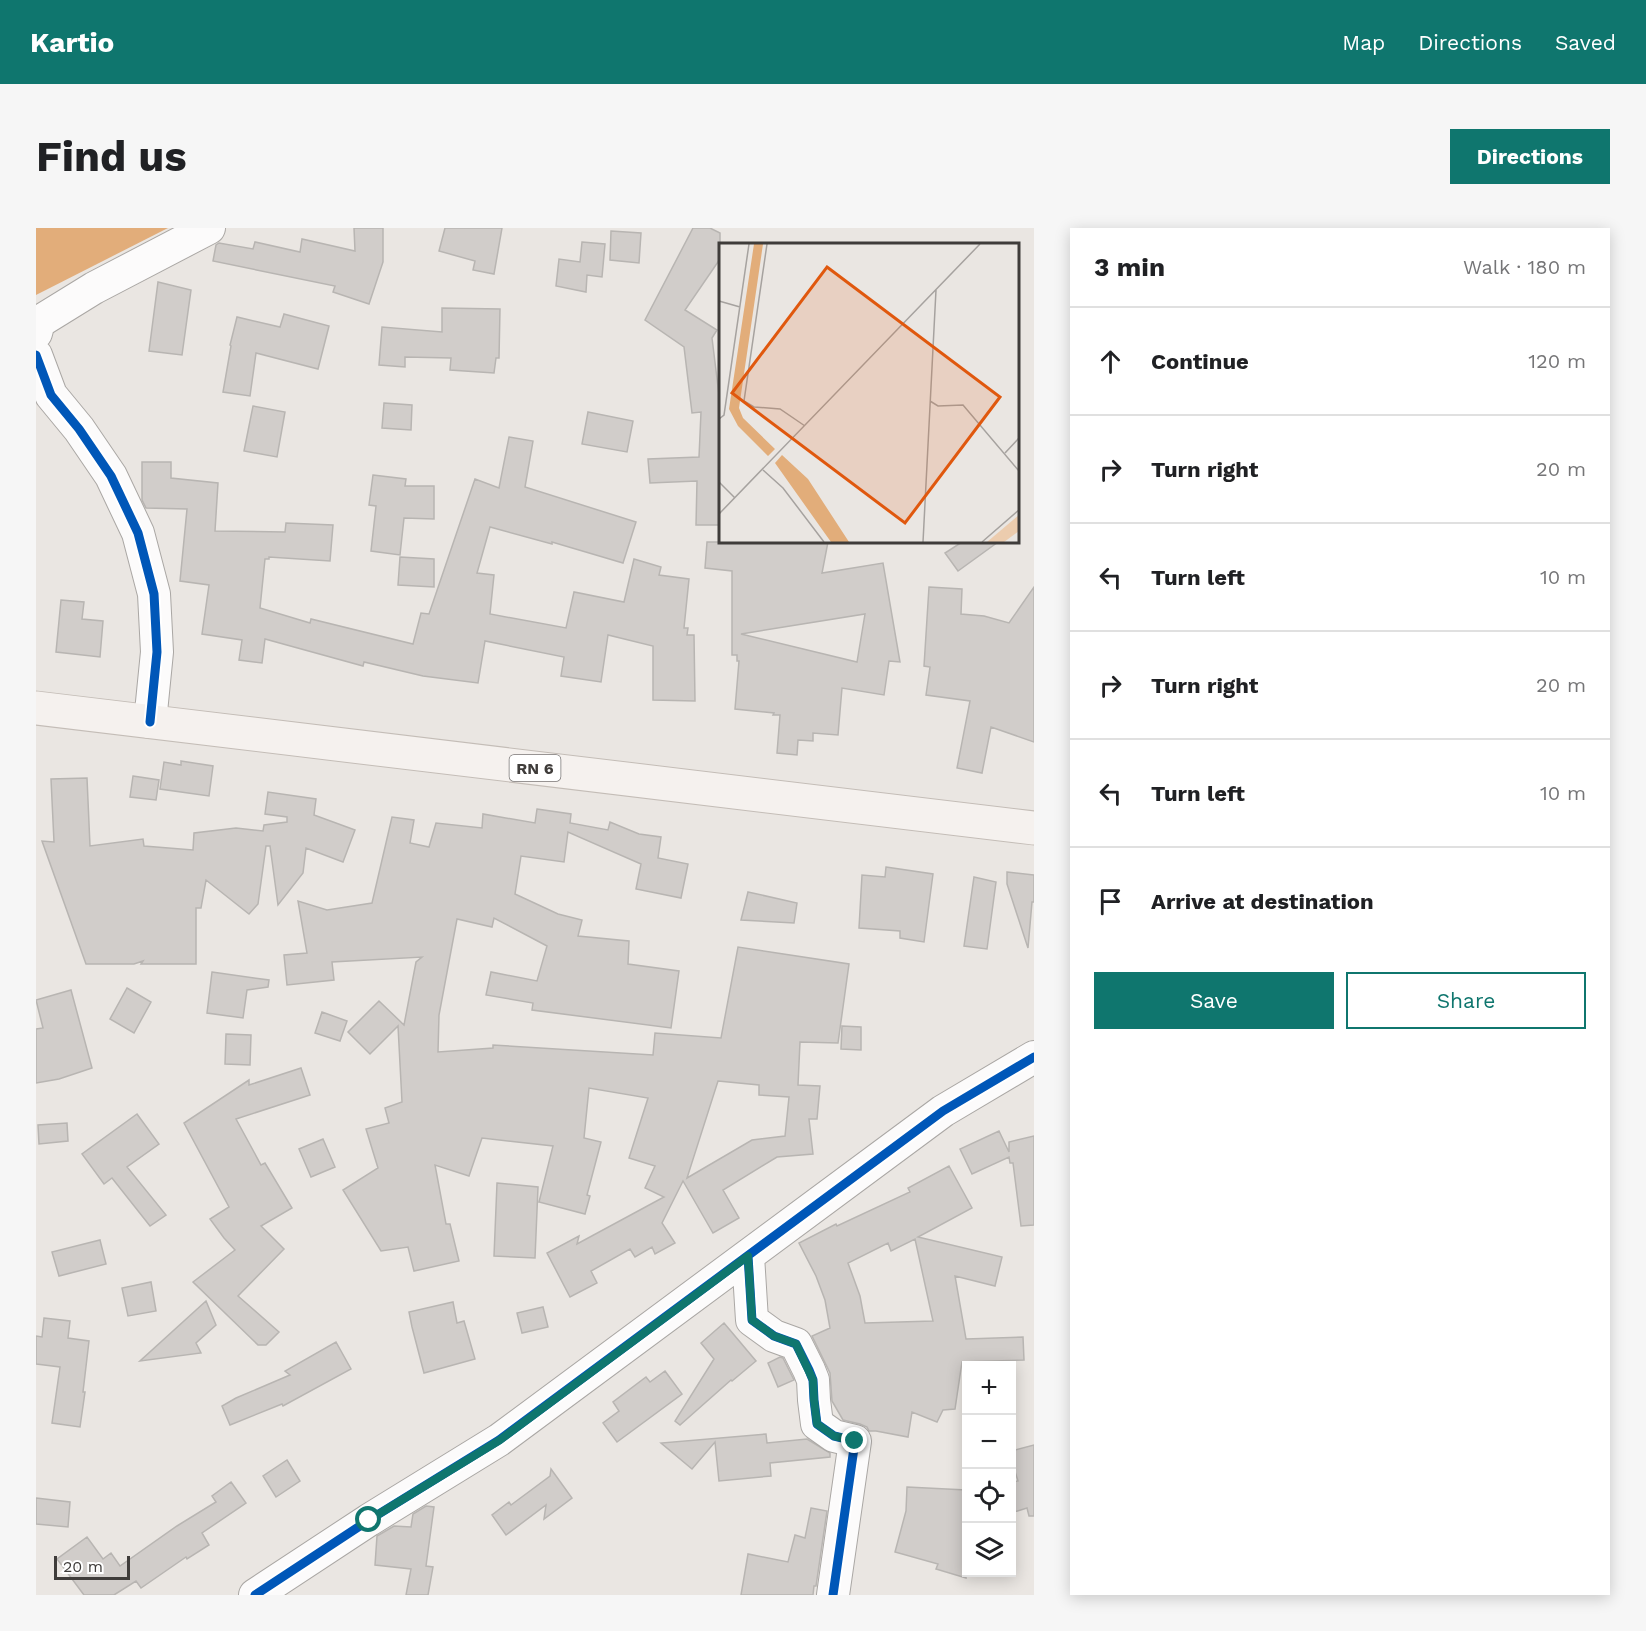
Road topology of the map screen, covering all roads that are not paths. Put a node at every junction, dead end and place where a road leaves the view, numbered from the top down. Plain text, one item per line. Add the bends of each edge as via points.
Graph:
1 (209, 228) edge
2 (36, 333) edge
3 (36, 355) edge
4 (36, 708) edge
5 (150, 722) junction
6 (1034, 828) edge
7 (1034, 1057) edge
8 (748, 1256) junction
9 (255, 1595) edge
10 (833, 1595) edge

1 - 2 street via 84,293 39,322
3 - 5 street via 51,395 111,476 138,533 154,594 156,652
4 - 5 main road, RN 6
5 - 6 main road, RN 6
7 - 8 street via 943,1111
8 - 9 street via 500,1440
8 - 10 street via 752,1320 774,1336 796,1344 813,1380 817,1424 834,1436 855,1441

